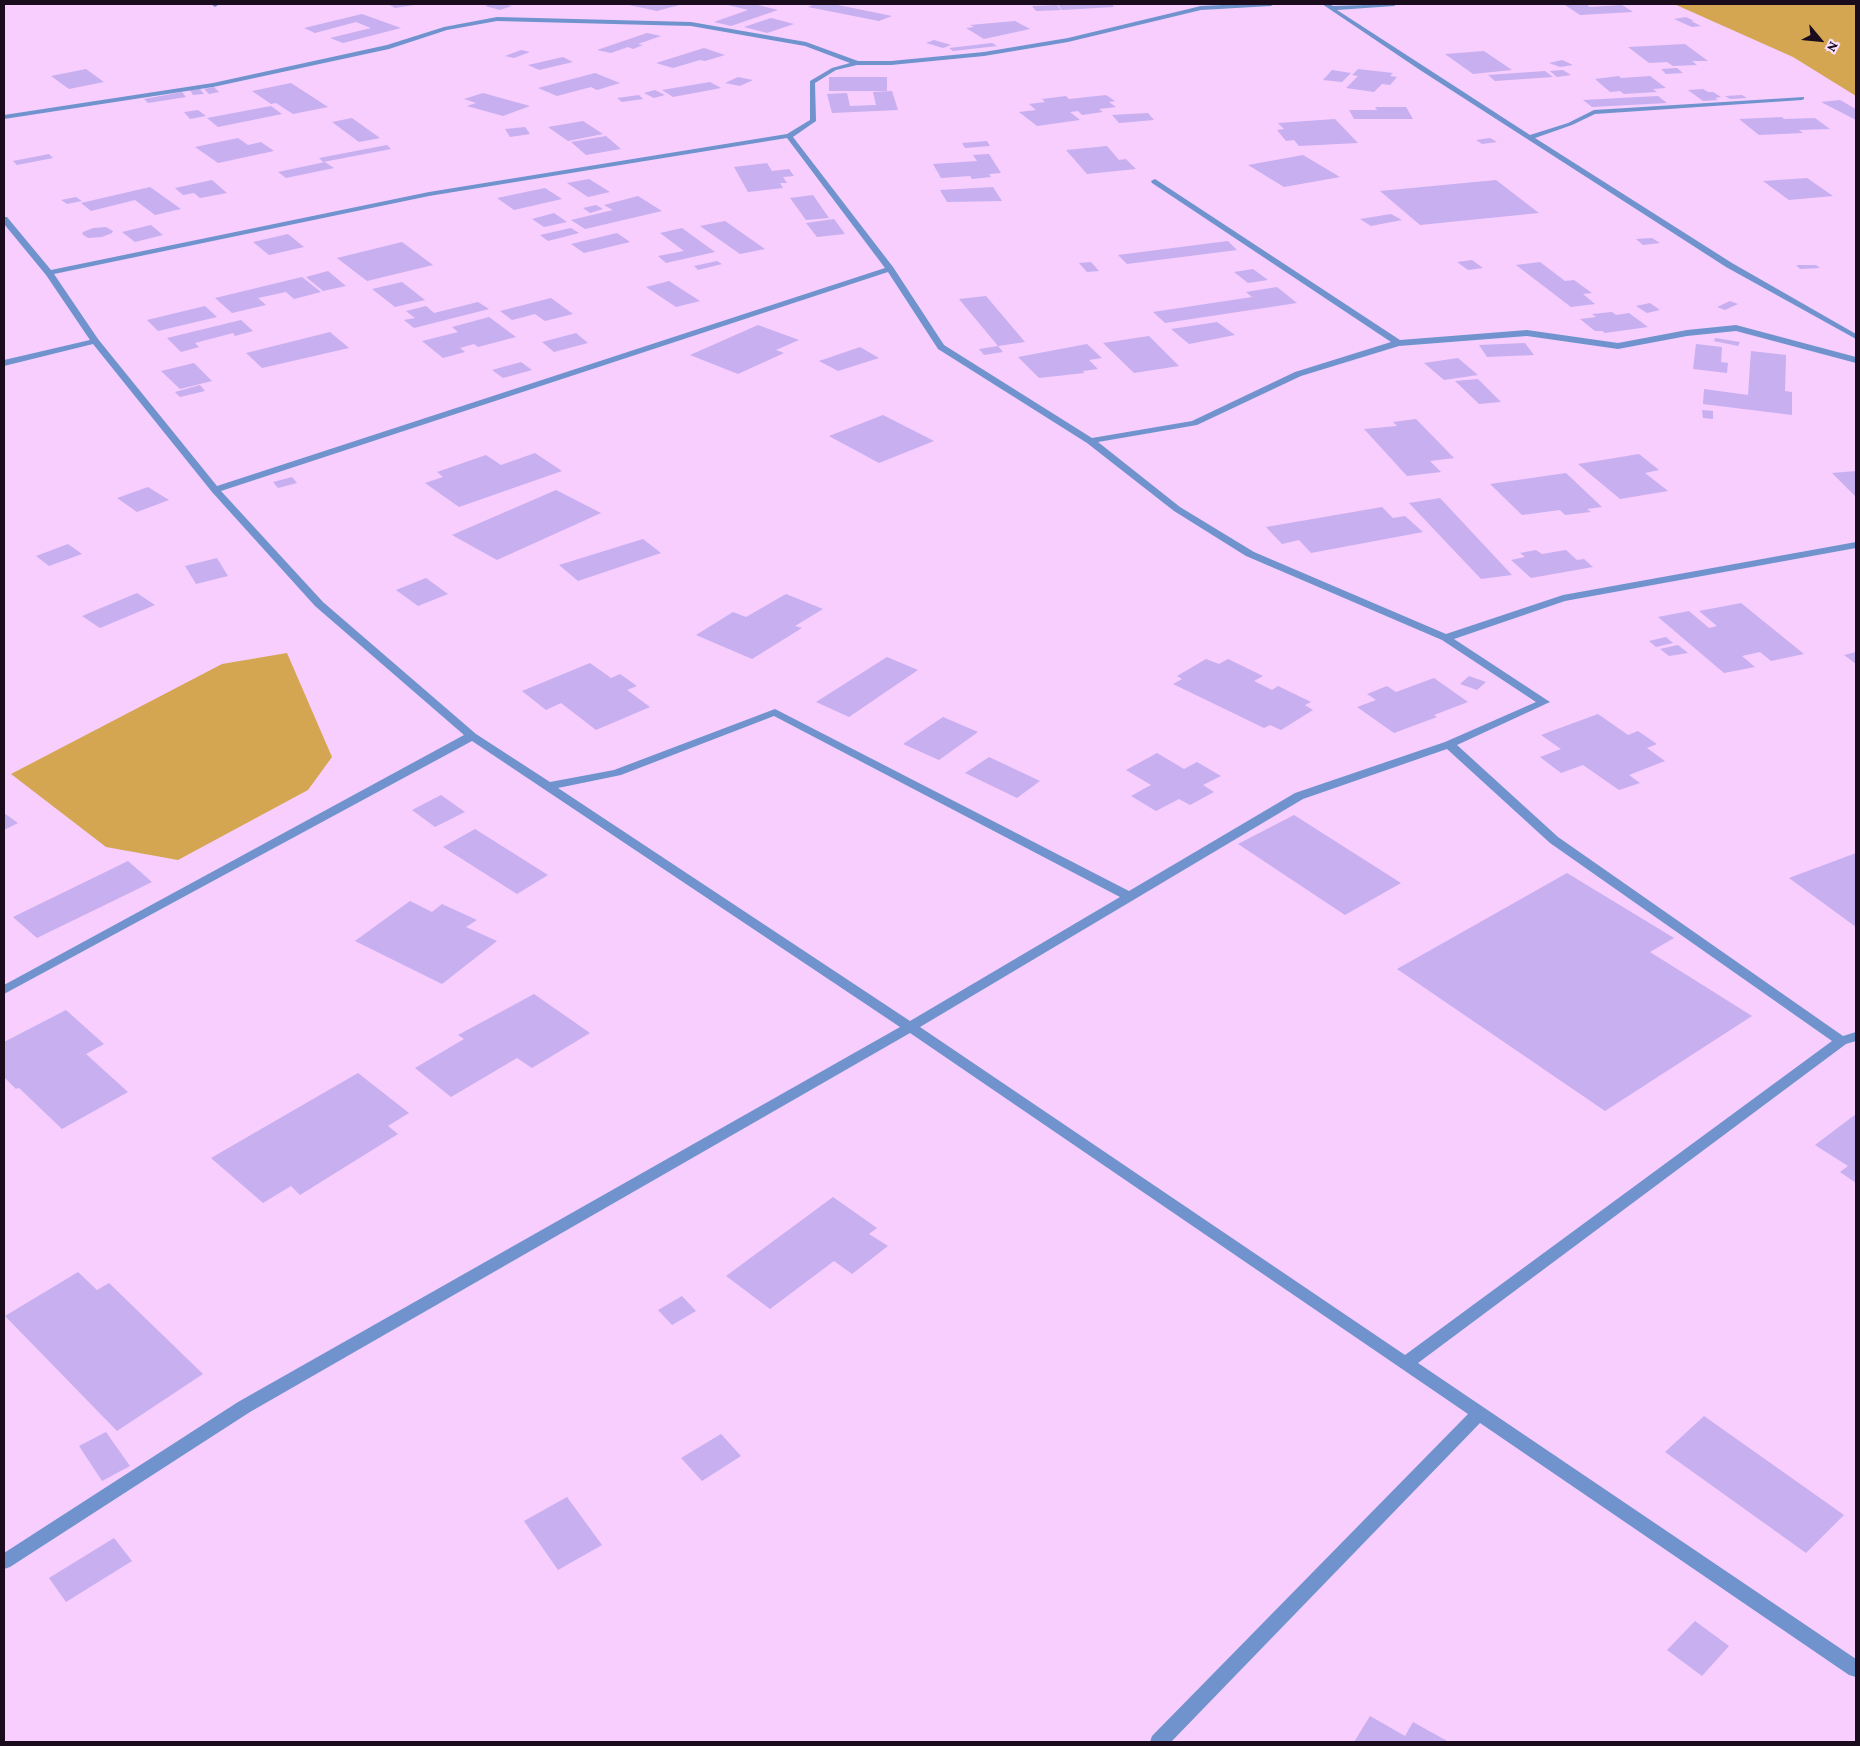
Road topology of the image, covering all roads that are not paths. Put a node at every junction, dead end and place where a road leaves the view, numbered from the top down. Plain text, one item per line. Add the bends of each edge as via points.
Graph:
1 (1271, 4) edge
2 (1325, 4) edge
3 (1394, 4) edge
4 (1333, 8) junction
5 (857, 63) junction
6 (1802, 98) dead end
7 (4, 117) edge
8 (789, 136) junction
9 (1530, 137) junction
10 (1155, 181) dead end
11 (4, 219) edge
12 (890, 269) junction
13 (49, 273) junction
14 (1856, 337) edge
15 (95, 341) junction
16 (1398, 343) junction
17 (1856, 360) edge
18 (4, 363) edge
19 (1090, 441) junction
20 (215, 490) junction
21 (1856, 545) edge
22 (1446, 638) junction
23 (472, 736) junction
24 (1450, 744) junction
25 (548, 786) junction
26 (1129, 896) junction
27 (4, 990) edge
28 (910, 1028) junction
29 (1856, 1036) edge
30 (1841, 1041) junction
31 (1406, 1363) junction
32 (1480, 1412) junction
33 (4, 1562) edge
34 (1856, 1669) edge
35 (1158, 1742) edge

1 - 5 street via 1200,8 1068,40 984,54
2 - 4 street
3 - 4 street
4 - 9 street
5 - 7 street via 806,44 691,24 497,19 446,28 389,47 213,85
5 - 8 street via 834,69 812,82 814,121
6 - 9 street via 1594,112
8 - 12 street
8 - 13 street via 429,194
9 - 14 street via 1729,265
10 - 16 street
11 - 13 street
12 - 19 street via 940,346
12 - 20 street
13 - 15 street
15 - 18 street
15 - 20 street
16 - 17 street via 1527,333 1618,346 1736,328
16 - 19 street via 1298,374 1194,423
19 - 22 street via 1177,509 1250,554
20 - 23 street via 319,604
21 - 22 street via 1563,598
22 - 24 street via 1544,702
23 - 25 street
23 - 27 street
24 - 26 street via 1299,796
24 - 30 street via 1554,840
25 - 26 street via 617,773 775,712
25 - 28 street
26 - 28 street
28 - 31 street
28 - 33 street via 244,1406
29 - 30 street
30 - 31 street
31 - 32 street
32 - 34 street
32 - 35 street

